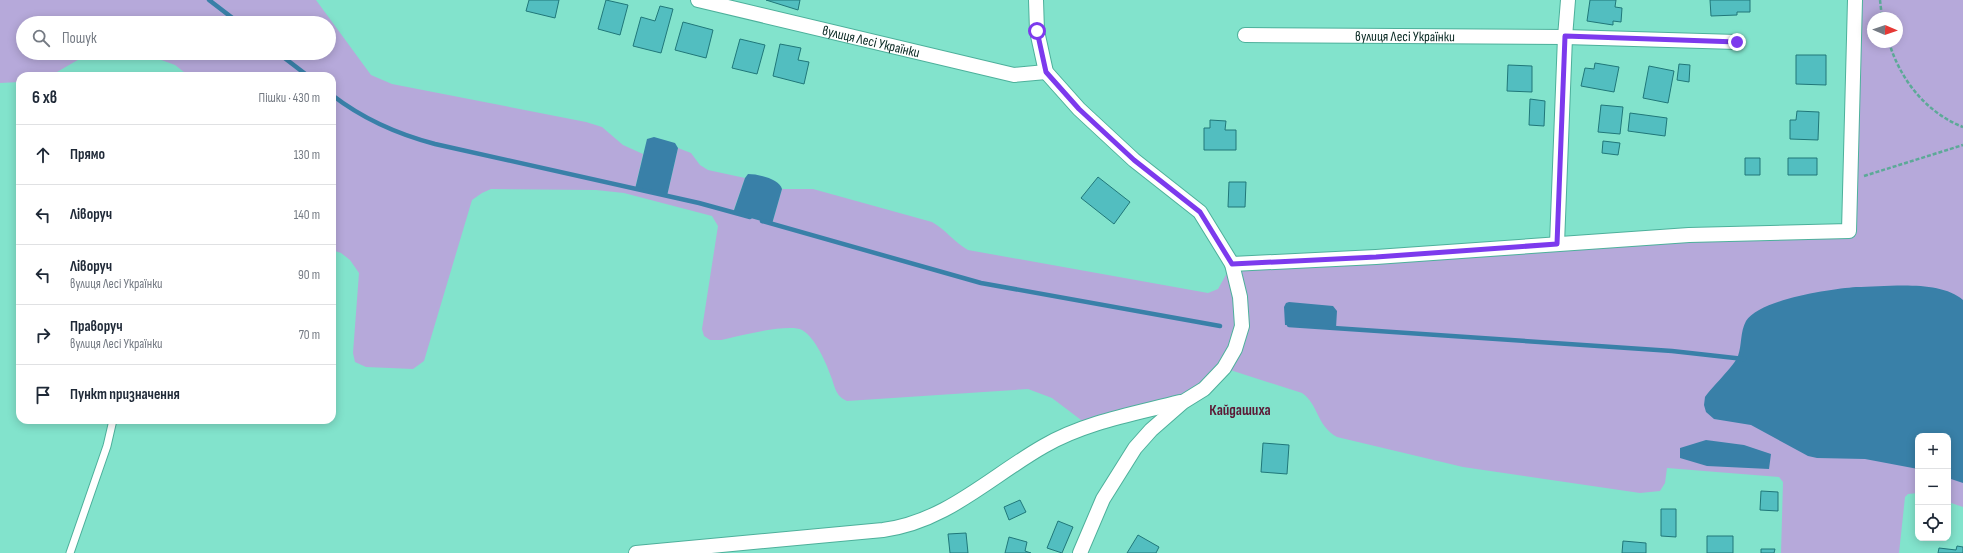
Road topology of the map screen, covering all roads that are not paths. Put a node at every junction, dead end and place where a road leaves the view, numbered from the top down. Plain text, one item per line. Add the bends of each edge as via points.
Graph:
1 (698, 0) edge
2 (1036, 0) edge
3 (1568, 0) edge
4 (1855, 0) edge
5 (1245, 35) dead end
6 (1565, 36) junction
7 (1737, 42) dead end
8 (1046, 72) junction
9 (1557, 244) junction
10 (1232, 264) junction
11 (1183, 402) junction
12 (111, 424) edge
13 (70, 553) edge
14 (637, 553) edge
15 (1080, 553) edge

1 - 8 street, вулиця Лесі Українки via 1014,75
2 - 8 street via 1037,31
3 - 6 street
4 - 9 street via 1849,231 1689,235
5 - 6 street, вулиця Лесі Українки
6 - 7 street, вулиця Лесі Українки
6 - 9 street
8 - 10 street via 1079,109 1134,160 1200,212
9 - 10 street
10 - 11 street via 1240,297 1242,326 1235,349 1224,368 1204,389
11 - 14 street via 1110,420 1044,446 946,510 916,524 877,531
11 - 15 street via 1152,430 1124,462 1103,499
12 - 13 lane via 107,446

